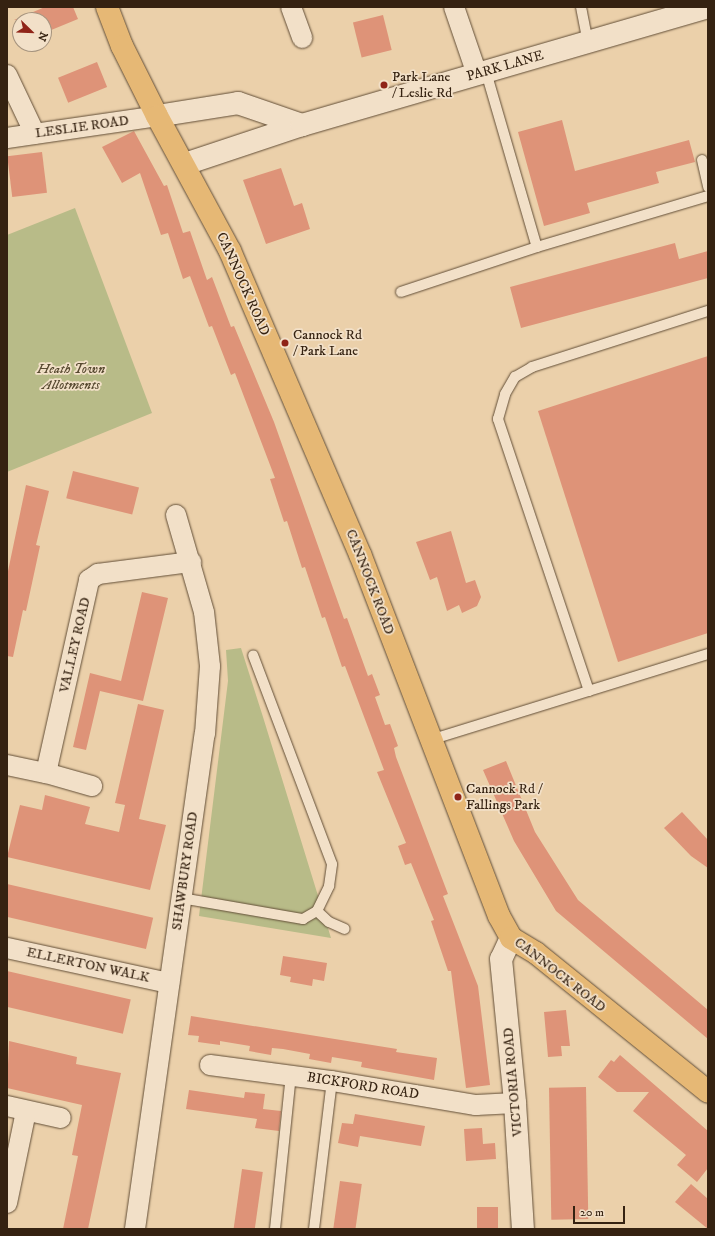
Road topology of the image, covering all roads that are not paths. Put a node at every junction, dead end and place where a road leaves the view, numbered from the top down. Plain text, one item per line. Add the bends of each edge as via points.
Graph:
1 (107, 7) edge
2 (291, 7) edge
3 (454, 7) edge
4 (581, 7) edge
5 (708, 7) edge
6 (302, 38) dead end
7 (588, 42) junction
8 (481, 73) junction
9 (7, 75) edge
10 (157, 116) junction
11 (302, 125) junction
12 (35, 134) junction
13 (7, 138) edge
14 (702, 160) dead end
15 (185, 164) junction
16 (708, 187) edge
17 (708, 196) edge
18 (537, 247) junction
19 (401, 292) dead end
20 (708, 311) edge
21 (176, 515) dead end
22 (191, 562) junction
23 (708, 654) edge
24 (253, 655) dead end
25 (589, 691) junction
26 (430, 740) junction
27 (7, 765) edge
28 (46, 773) junction
29 (92, 786) dead end
30 (181, 898) junction
31 (317, 911) junction
32 (345, 929) dead end
33 (511, 938) junction
34 (7, 948) edge
35 (169, 983) junction
36 (210, 1065) dead end
37 (291, 1075) junction
38 (332, 1080) junction
39 (708, 1092) edge
40 (515, 1103) junction
41 (7, 1106) edge
42 (26, 1111) junction
43 (61, 1118) dead end
44 (7, 1203) edge
45 (135, 1229) edge
46 (275, 1229) edge
47 (314, 1229) edge
48 (522, 1229) edge

1 - 10 highway, CANNOCK ROAD via 122,46
2 - 6 street
3 - 8 street
4 - 7 lane
5 - 7 street, PARK LANE
7 - 8 street, PARK LANE
8 - 11 street, PARK LANE
8 - 18 lane
9 - 12 street
10 - 11 street via 238,103
10 - 12 street, LESLIE ROAD
10 - 15 highway, CANNOCK ROAD
11 - 15 street, PARK LANE
12 - 13 street, LESLIE ROAD
14 - 16 lane
15 - 26 highway, CANNOCK ROAD via 230,251 360,554
17 - 18 lane
18 - 19 lane
20 - 25 lane via 532,366 515,378 504,394 498,418
21 - 22 street, SHAWBURY ROAD
22 - 28 street, VALLEY ROAD via 98,574 89,580
22 - 30 street, SHAWBURY ROAD via 204,612 210,666 205,734
23 - 25 lane
24 - 31 lane via 332,864 330,886
25 - 26 lane
26 - 33 highway, CANNOCK ROAD via 499,916
27 - 28 street
28 - 29 street
30 - 31 lane via 303,918
30 - 35 street, SHAWBURY ROAD
31 - 32 lane via 329,922
33 - 39 highway, CANNOCK ROAD via 536,954
33 - 40 street, VICTORIA ROAD via 501,959
34 - 35 street, ELLERTON WALK
35 - 45 street, SHAWBURY ROAD
36 - 37 street, BICKFORD ROAD
37 - 38 street, BICKFORD ROAD
37 - 46 lane
38 - 40 street, BICKFORD ROAD via 476,1105
38 - 47 lane
40 - 48 street, VICTORIA ROAD
41 - 42 street
42 - 43 street
42 - 44 street

